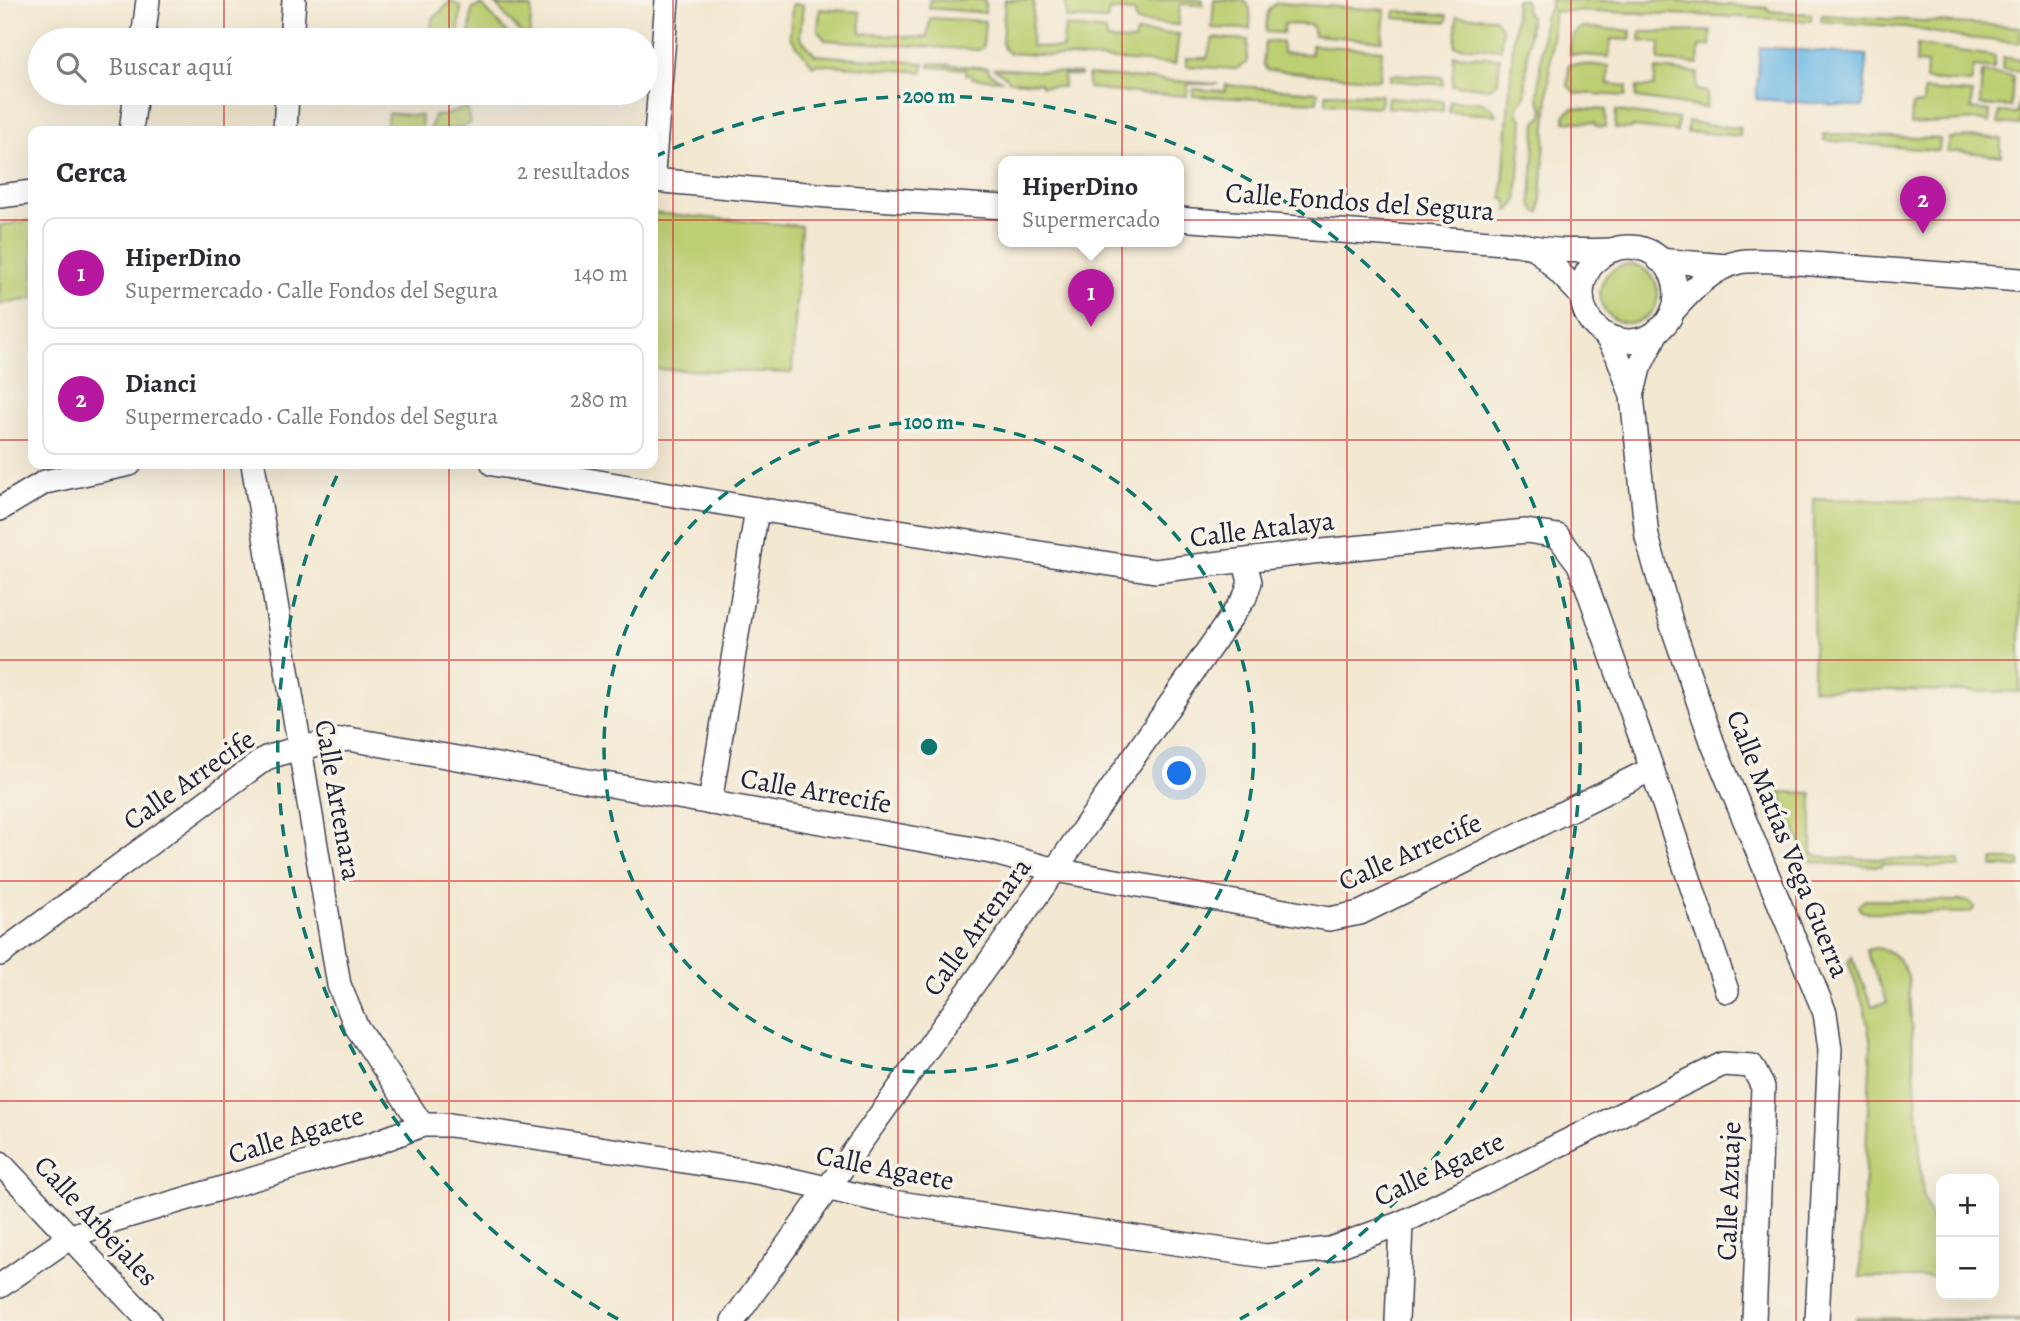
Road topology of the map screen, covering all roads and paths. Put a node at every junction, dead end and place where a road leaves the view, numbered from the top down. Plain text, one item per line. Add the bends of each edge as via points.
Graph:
1 (148, 0) edge
2 (294, 0) edge
3 (667, 0) edge
4 (144, 28) edge
5 (292, 28) edge
6 (134, 105) edge
7 (286, 105) edge
8 (132, 126) edge
9 (285, 126) edge
10 (657, 126) edge
11 (658, 180) edge
12 (28, 193) edge
13 (0, 196) edge
14 (998, 206) edge
15 (1184, 219) edge
16 (1536, 248) junction
17 (1613, 250) junction
18 (1659, 260) junction
19 (1726, 266) junction
20 (2020, 280) edge
21 (1582, 296) junction
22 (1673, 311) junction
23 (1658, 330) junction
24 (1606, 335) junction
25 (1632, 396) junction
26 (107, 469) edge
27 (254, 469) edge
28 (522, 469) edge
29 (0, 509) edge
30 (757, 509) junction
31 (1245, 562) junction
32 (298, 748) junction
33 (1652, 769) junction
34 (710, 803) junction
35 (1055, 870) junction
36 (0, 954) edge
37 (1727, 991) dead end
38 (1752, 1066) joint
39 (422, 1125) junction
40 (0, 1163) edge
41 (828, 1188) junction
42 (1401, 1223) junction
43 (70, 1237) junction
44 (0, 1286) edge
45 (149, 1321) edge
46 (733, 1321) edge
47 (1397, 1321) edge
48 (1754, 1321) edge
49 (1817, 1321) edge

1 - 4 street
2 - 5 street
3 - 10 street
6 - 8 street
7 - 9 street
11 - 14 street
12 - 13 street
15 - 16 street, Calle Fondos del Segura
16 - 17 street, Calle Fondos del Segura
16 - 21 street
17 - 18 street via 1642,249
17 - 21 street via 1590,268
18 - 19 street
18 - 22 street via 1673,279
19 - 20 street via 1773,261
19 - 22 street via 1691,291
21 - 24 street via 1585,312
22 - 23 street
23 - 24 street via 1637,341
23 - 25 street, Calle Matías Vega Guerra via 1639,368
24 - 25 street, Calle Matías Vega Guerra
25 - 49 street, Calle Matías Vega Guerra via 1647,537 1672,625 1713,744 1825,1013 1830,1049
26 - 29 street via 46,482
27 - 32 street, Calle Artenara
28 - 30 street, Calle Atalaya
30 - 31 street, Calle Atalaya via 1155,571
30 - 34 street
31 - 33 street, Calle Atalaya via 1526,531 1558,536 1580,564
31 - 35 street, Calle Artenara via 1251,582 1245,597
32 - 34 street, Calle Arrecife via 349,739
32 - 36 street, Calle Arrecife via 265,758
32 - 39 street, Calle Artenara via 339,985 356,1026
33 - 35 street, Calle Arrecife via 1360,913 1329,919
33 - 37 street, Calle Atalaya
34 - 35 street, Calle Arrecife via 991,852
35 - 41 street, Calle Artenara
38 - 42 street, Calle Agaete via 1723,1064
38 - 48 street, Calle Azuaje via 1763,1087
39 - 41 street, Calle Agaete via 450,1125 761,1173
39 - 43 street, Calle Agaete
40 - 43 street, Calle Arbejales
41 - 42 street, Calle Agaete via 878,1200 1266,1256 1330,1249
41 - 46 street, Calle Artenara
42 - 47 street
43 - 44 street, Calle Agaete
43 - 45 street, Calle Arbejales

